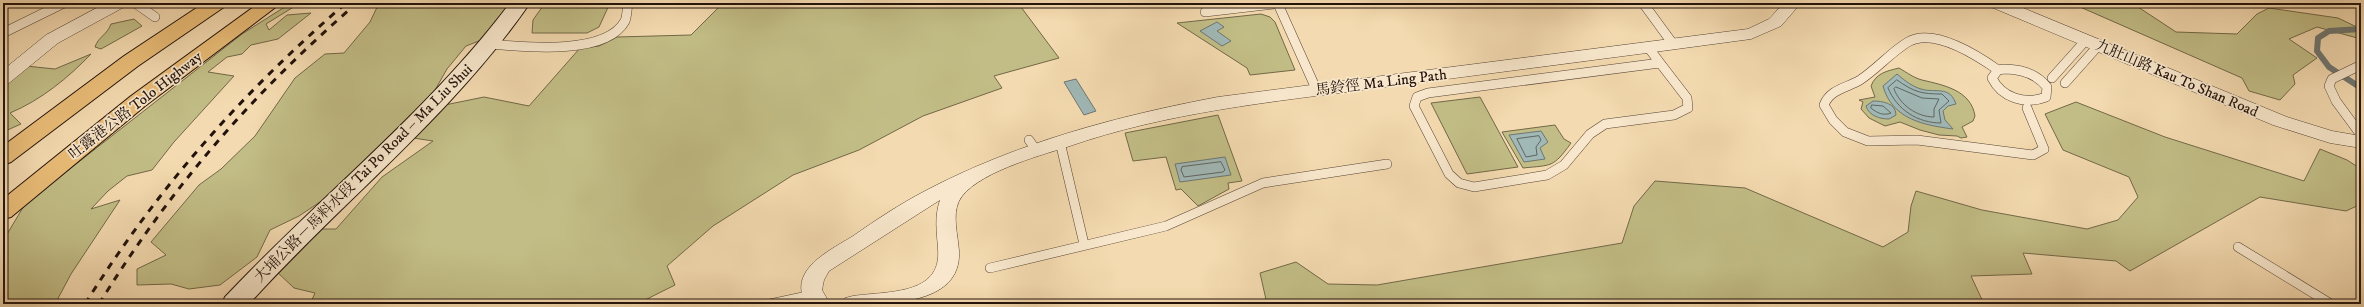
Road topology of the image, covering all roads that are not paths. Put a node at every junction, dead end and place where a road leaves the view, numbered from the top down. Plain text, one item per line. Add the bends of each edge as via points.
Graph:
1 (64, 3) edge
2 (118, 3) edge
3 (135, 3) edge
4 (217, 3) edge
5 (271, 3) edge
6 (520, 3) edge
7 (628, 3) edge
8 (1280, 3) edge
9 (1643, 3) edge
10 (1793, 3) edge
11 (1997, 3) edge
12 (1205, 12) dead end
13 (155, 17) dead end
14 (3, 33) edge
15 (2092, 43) junction
16 (490, 44) junction
17 (1673, 44) junction
18 (1648, 47) junction
19 (1660, 63) junction
20 (2359, 66) edge
21 (1998, 70) junction
22 (2052, 78) dead end
23 (3, 79) edge
24 (2065, 83) dead end
25 (1317, 91) junction
26 (2027, 108) dead end
27 (2361, 135) edge
28 (1060, 142) junction
29 (2361, 142) edge
30 (3, 157) edge
31 (1386, 164) dead end
32 (968, 180) junction
33 (6, 211) edge
34 (902, 214) junction
35 (947, 216) junction
36 (1084, 244) junction
37 (2238, 246) dead end
38 (990, 268) dead end
39 (816, 299) edge
40 (234, 304) edge
41 (770, 304) edge
42 (853, 304) edge
43 (2332, 304) edge

1 - 14 lane
2 - 23 street via 52,39
3 - 13 lane
4 - 30 highway via 131,61
5 - 33 highway, 吐露港公路 Tolo Highway via 138,101
6 - 16 main road, 大埔公路－馬料水段 Tai Po Road – Ma Liu Shui
7 - 16 lane via 629,12 625,23 612,35 591,43 565,47
8 - 12 lane
8 - 25 lane
9 - 17 lane
10 - 17 street, 馬鈴徑 Ma Ling Path via 1766,29 1732,37
11 - 15 street, 九肚山路 Kau To Shan Road
15 - 22 lane
15 - 24 lane
15 - 29 street, 九肚山路 Kau To Shan Road via 2305,130
16 - 40 main road, 大埔公路－馬料水段 Tai Po Road – Ma Liu Shui via 443,98 302,232
17 - 18 street, 馬鈴徑 Ma Ling Path
18 - 19 lane
18 - 25 street, 馬鈴徑 Ma Ling Path
19 - 19 lane via 1687,98 1688,108 1674,116 1605,124 1590,134 1564,165 1534,179 1474,187 1459,183 1449,174 1414,106 1417,97 1428,93
20 - 27 lane via 2335,77 2330,82 2330,90
21 - 21 lane via 2012,68 2029,73 2043,81 2048,92 2046,97 2040,100 2023,100 2004,93 1992,78
21 - 26 lane via 1960,45 1930,38 1918,39 1909,41 1854,84 1831,93 1826,98 1824,106 1832,122 1863,140 1917,140 2033,155 2044,149
25 - 28 street, 馬鈴徑 Ma Ling Path via 1168,112 1105,127
28 - 32 street, 馬鈴徑 Ma Ling Path via 1032,145
28 - 36 lane
31 - 36 lane via 1263,183 1166,226 1121,238
32 - 34 street, 馬鈴徑 Ma Ling Path via 940,192
32 - 35 street, 馬鈴徑 Ma Ling Path via 949,202
34 - 35 street, 馬鈴徑 Ma Ling Path via 924,212
34 - 39 street, 馬鈴徑 Ma Ling Path via 848,243 822,266 814,275 811,285
35 - 42 street, 馬鈴徑 Ma Ling Path via 948,270 936,284 915,294
36 - 38 lane
37 - 43 lane
39 - 41 lane

